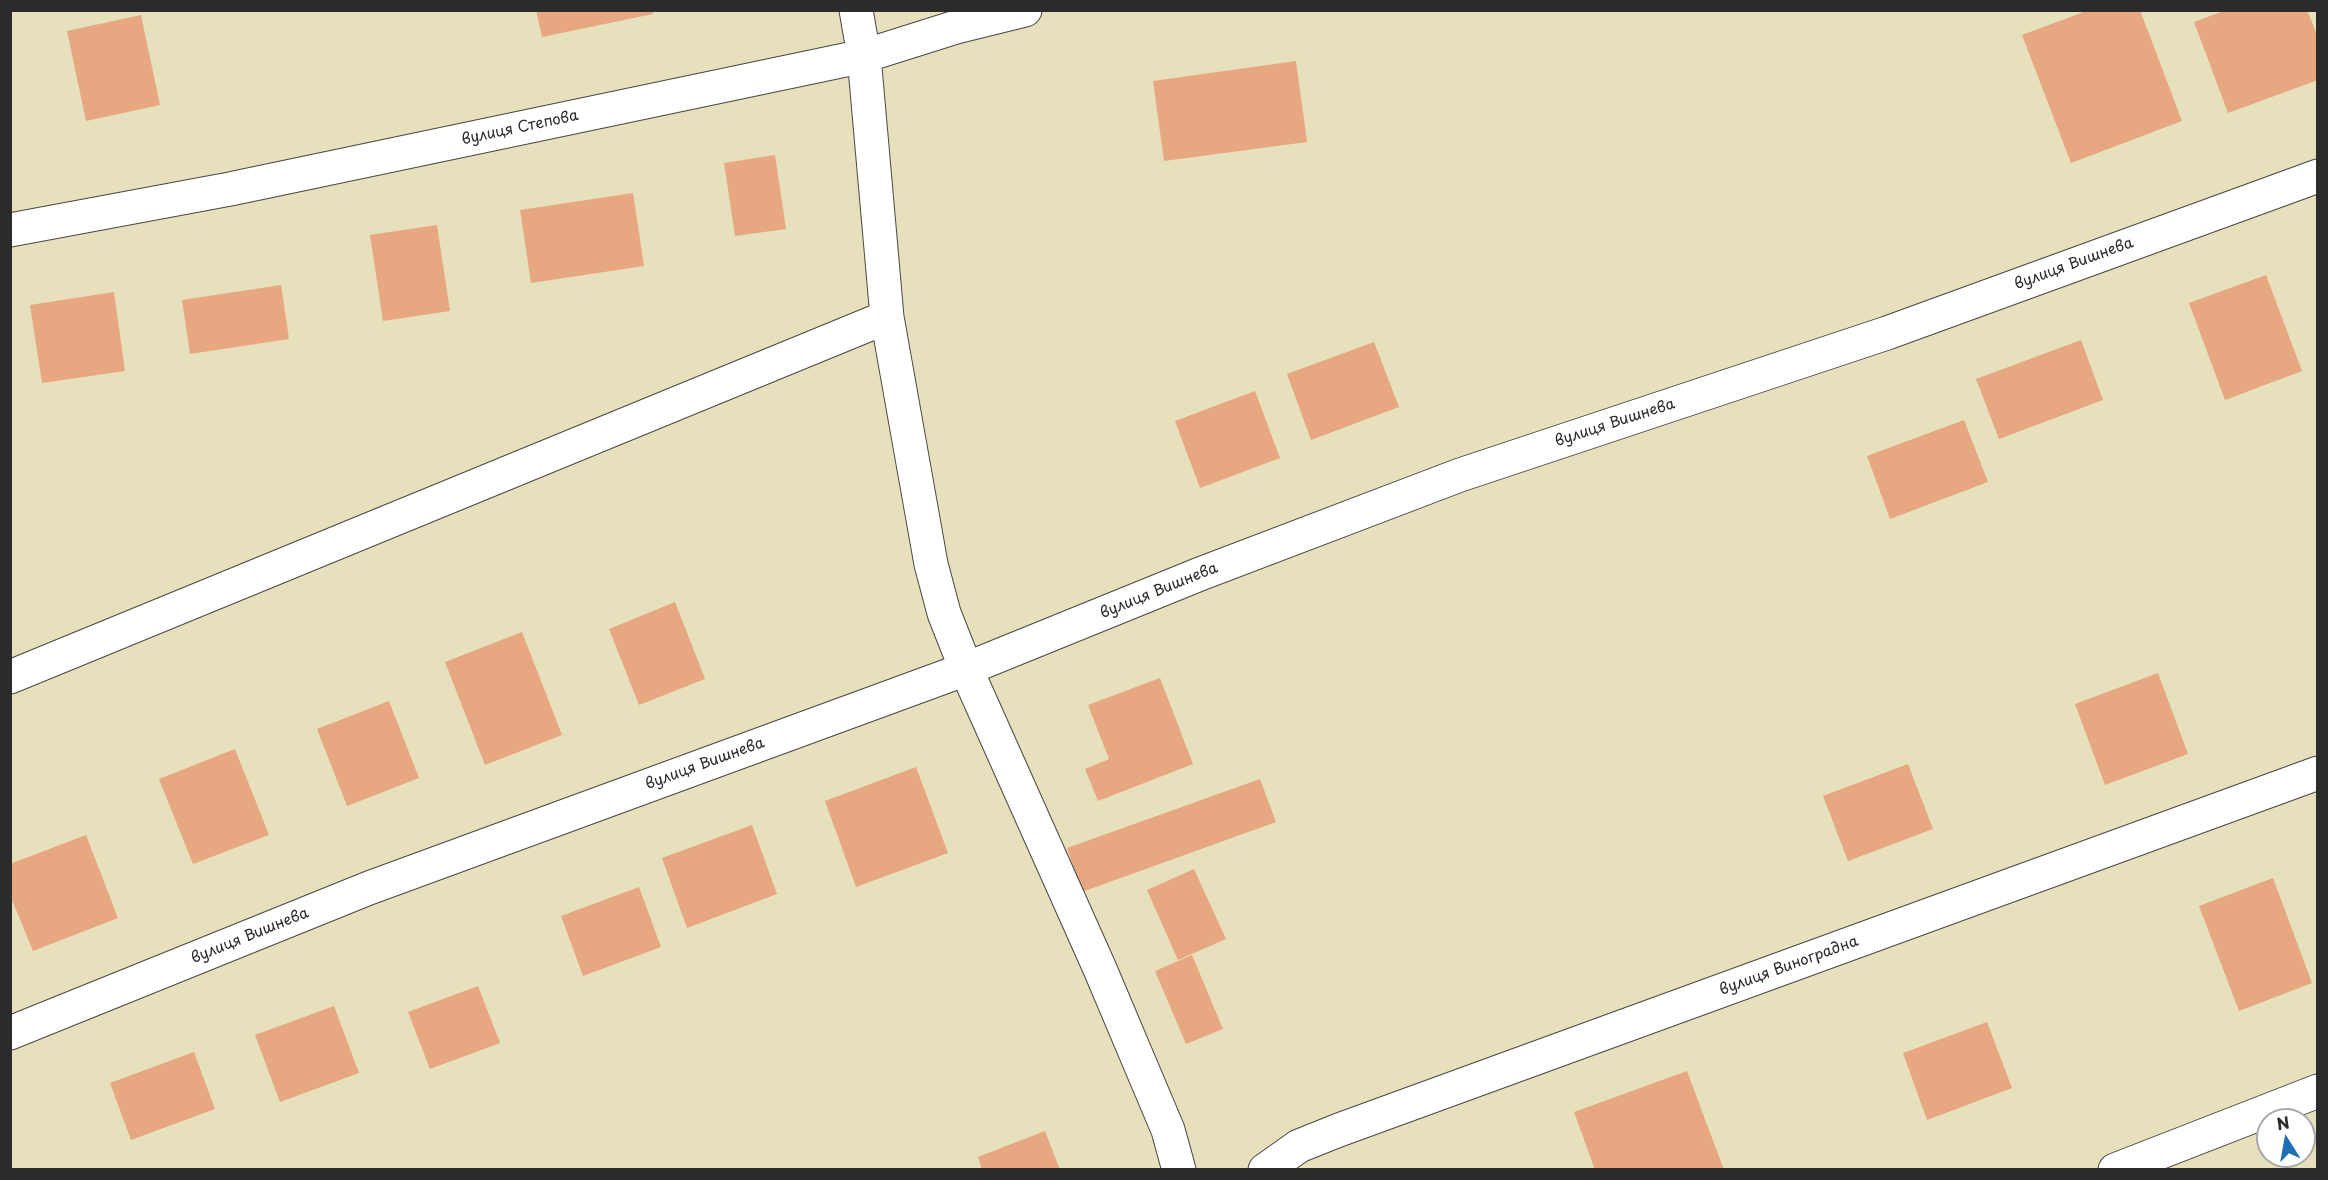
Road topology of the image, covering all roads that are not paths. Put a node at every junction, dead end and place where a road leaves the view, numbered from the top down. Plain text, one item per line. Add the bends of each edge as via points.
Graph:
1 (856, 10) edge
2 (1025, 10) edge
3 (864, 56) junction
4 (2318, 176) edge
5 (10, 230) edge
6 (887, 317) junction
7 (966, 669) junction
8 (10, 677) edge
9 (2318, 773) edge
10 (10, 1033) edge
11 (2318, 1091) edge
12 (1179, 1170) edge
13 (1265, 1170) edge
14 (2115, 1170) edge

1 - 3 street
2 - 3 street, вулиця Степова
3 - 5 street, вулиця Степова via 230,189
3 - 6 street
4 - 7 street, вулиця Вишнева via 1887,333 1460,475
6 - 7 street via 931,564 944,614
6 - 8 street
7 - 10 street, вулиця Вишнева via 369,888
7 - 12 street via 1109,990 1168,1130
9 - 13 street, вулиця Виноградна via 1339,1130 1299,1146
11 - 14 street

